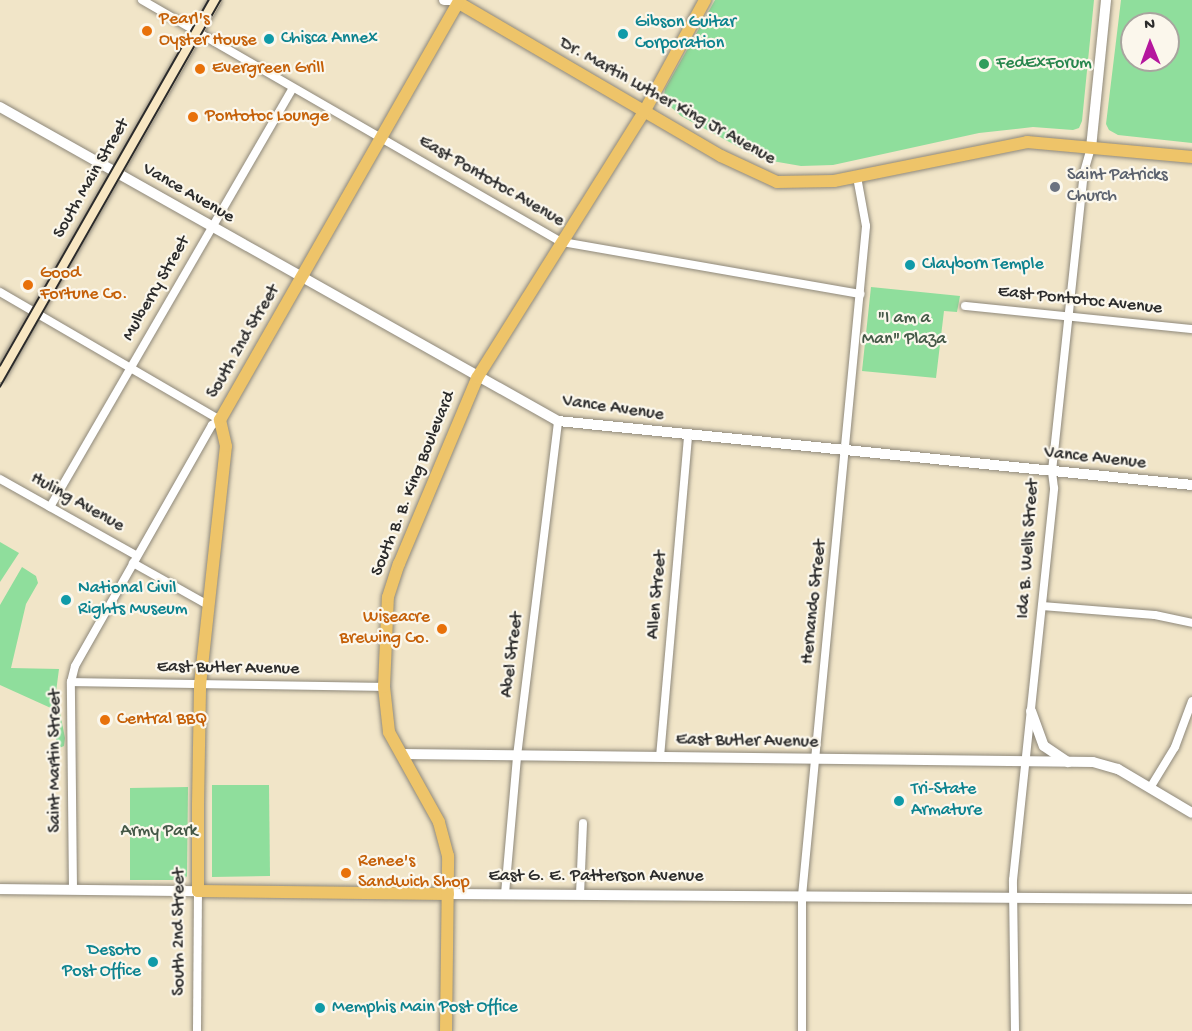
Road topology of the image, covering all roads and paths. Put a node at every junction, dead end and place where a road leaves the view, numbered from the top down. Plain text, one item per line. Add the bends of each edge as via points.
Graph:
1 (142, 0) edge
2 (215, 0) edge
3 (444, 0) edge
4 (705, 0) edge
5 (1106, 0) edge
6 (459, 1) edge
7 (197, 32) junction
8 (293, 88) junction
9 (0, 107) edge
10 (644, 112) junction
11 (381, 138) junction
12 (1091, 148) junction
13 (1192, 157) edge
14 (117, 172) junction
15 (857, 177) junction
16 (213, 227) junction
17 (562, 242) junction
18 (302, 278) junction
19 (0, 292) edge
20 (860, 294) junction
21 (965, 306) dead end
22 (36, 313) junction
23 (1069, 316) junction
24 (1192, 329) edge
25 (129, 369) junction
26 (0, 376) edge
27 (477, 378) junction
28 (220, 420) junction
29 (558, 421) junction
30 (688, 436) junction
31 (845, 449) junction
32 (1052, 471) junction
33 (0, 479) edge
34 (1192, 485) edge
35 (50, 507) junction
36 (135, 559) junction
37 (208, 605) junction
38 (1042, 606) junction
39 (1192, 623) edge
40 (71, 682) junction
41 (200, 685) junction
42 (384, 687) junction
43 (1192, 701) edge
44 (1031, 711) junction
45 (401, 754) junction
46 (518, 756) junction
47 (660, 757) junction
48 (816, 759) junction
49 (1025, 762) junction
50 (1068, 762) junction
51 (1150, 788) junction
52 (1192, 813) edge
53 (583, 824) dead end
54 (0, 890) edge
55 (73, 890) junction
56 (198, 891) junction
57 (447, 894) junction
58 (506, 894) junction
59 (580, 895) junction
60 (802, 896) junction
61 (1014, 898) junction
62 (1192, 898) edge
63 (197, 1031) edge
64 (446, 1031) edge
65 (802, 1031) edge
66 (1016, 1031) edge

1 - 7 street, East Pontotoc Avenue
2 - 7 main road, South Main Street
3 - 6 street, Dr. Martin Luther King Jr Avenue
4 - 10 main road, South B. B. King Boulevard
5 - 12 street, Ida B. Wells Street
6 - 10 main road, Dr. Martin Luther King Jr Avenue
6 - 11 main road, South 2nd Street
7 - 8 street, East Pontotoc Avenue
7 - 14 main road, South Main Street
8 - 11 street, East Pontotoc Avenue
8 - 16 street, Mulberry Street
9 - 14 street, Vance Avenue
10 - 15 main road, Dr. Martin Luther King Jr Avenue via 759,176 797,184
10 - 17 main road, South B. B. King Boulevard
11 - 17 street, East Pontotoc Avenue
11 - 18 main road, South 2nd Street
12 - 13 main road, Dr. Martin Luther King Jr Avenue
12 - 15 main road, Dr. Martin Luther King Jr Avenue via 1007,143
12 - 23 street, Ida B. Wells Street via 1084,172
14 - 16 street, Vance Avenue
14 - 22 main road, South Main Street
15 - 20 street, Hernando Street via 866,226
16 - 18 street, Vance Avenue
16 - 25 street, Mulberry Street
17 - 20 street, East Pontotoc Avenue
17 - 27 main road, South B. B. King Boulevard
18 - 27 street, Vance Avenue
18 - 28 main road, South 2nd Street
19 - 22 street
20 - 31 street, Hernando Street
21 - 23 street, East Pontotoc Avenue
22 - 25 street
22 - 26 main road, South Main Street
23 - 24 street, East Pontotoc Avenue
23 - 32 street, Ida B. Wells Street
25 - 28 street
25 - 35 street, Mulberry Street
27 - 29 street, Vance Avenue
27 - 42 main road, South B. B. King Boulevard via 392,585 386,613
28 - 36 street, Saint Martin Street via 212,425
28 - 37 main road, South 2nd Street via 226,446
29 - 30 street, Vance Avenue
29 - 46 street, Abel Street
30 - 31 street, Vance Avenue
30 - 47 street, Allen Street
31 - 32 street, Vance Avenue
31 - 48 street, Hernando Street
32 - 34 street, Vance Avenue
32 - 38 street, Ida B. Wells Street via 1054,488
33 - 35 street, Huling Avenue
35 - 36 street, Huling Avenue
36 - 37 street, Huling Avenue
36 - 40 street, Saint Martin Street via 81,653
37 - 41 main road, South 2nd Street
38 - 39 street via 1155,615
38 - 44 street, Ida B. Wells Street
40 - 41 street, East Butler Avenue
40 - 55 street, Saint Martin Street
41 - 42 street, East Butler Avenue
41 - 56 main road, South 2nd Street
42 - 45 main road, South B. B. King Boulevard via 389,732
43 - 51 street via 1175,747
44 - 49 street, Ida B. Wells Street
44 - 50 street via 1044,746
45 - 46 street, East Butler Avenue
45 - 57 main road, South B. B. King Boulevard via 439,822 448,856
46 - 47 street, East Butler Avenue
46 - 58 street, Abel Street
47 - 48 street, East Butler Avenue
48 - 49 street, East Butler Avenue
48 - 60 street, Hernando Street
49 - 50 street, East Butler Avenue
49 - 61 street, Ida B. Wells Street
50 - 51 street, East Butler Avenue via 1093,762 1118,769
51 - 52 street, East Butler Avenue
53 - 59 street
54 - 55 street, East G. E. Patterson Avenue
55 - 56 street, East G. E. Patterson Avenue
56 - 57 main road, East G. E. Patterson Avenue
56 - 63 street, South 2nd Street
57 - 58 street, East G. E. Patterson Avenue
57 - 64 main road, South B. B. King Boulevard
58 - 59 street, East G. E. Patterson Avenue
59 - 60 street, East G. E. Patterson Avenue
60 - 61 street, East G. E. Patterson Avenue
60 - 65 street, Hernando Street
61 - 62 street, East G. E. Patterson Avenue
61 - 66 street, Ida B. Wells Street

